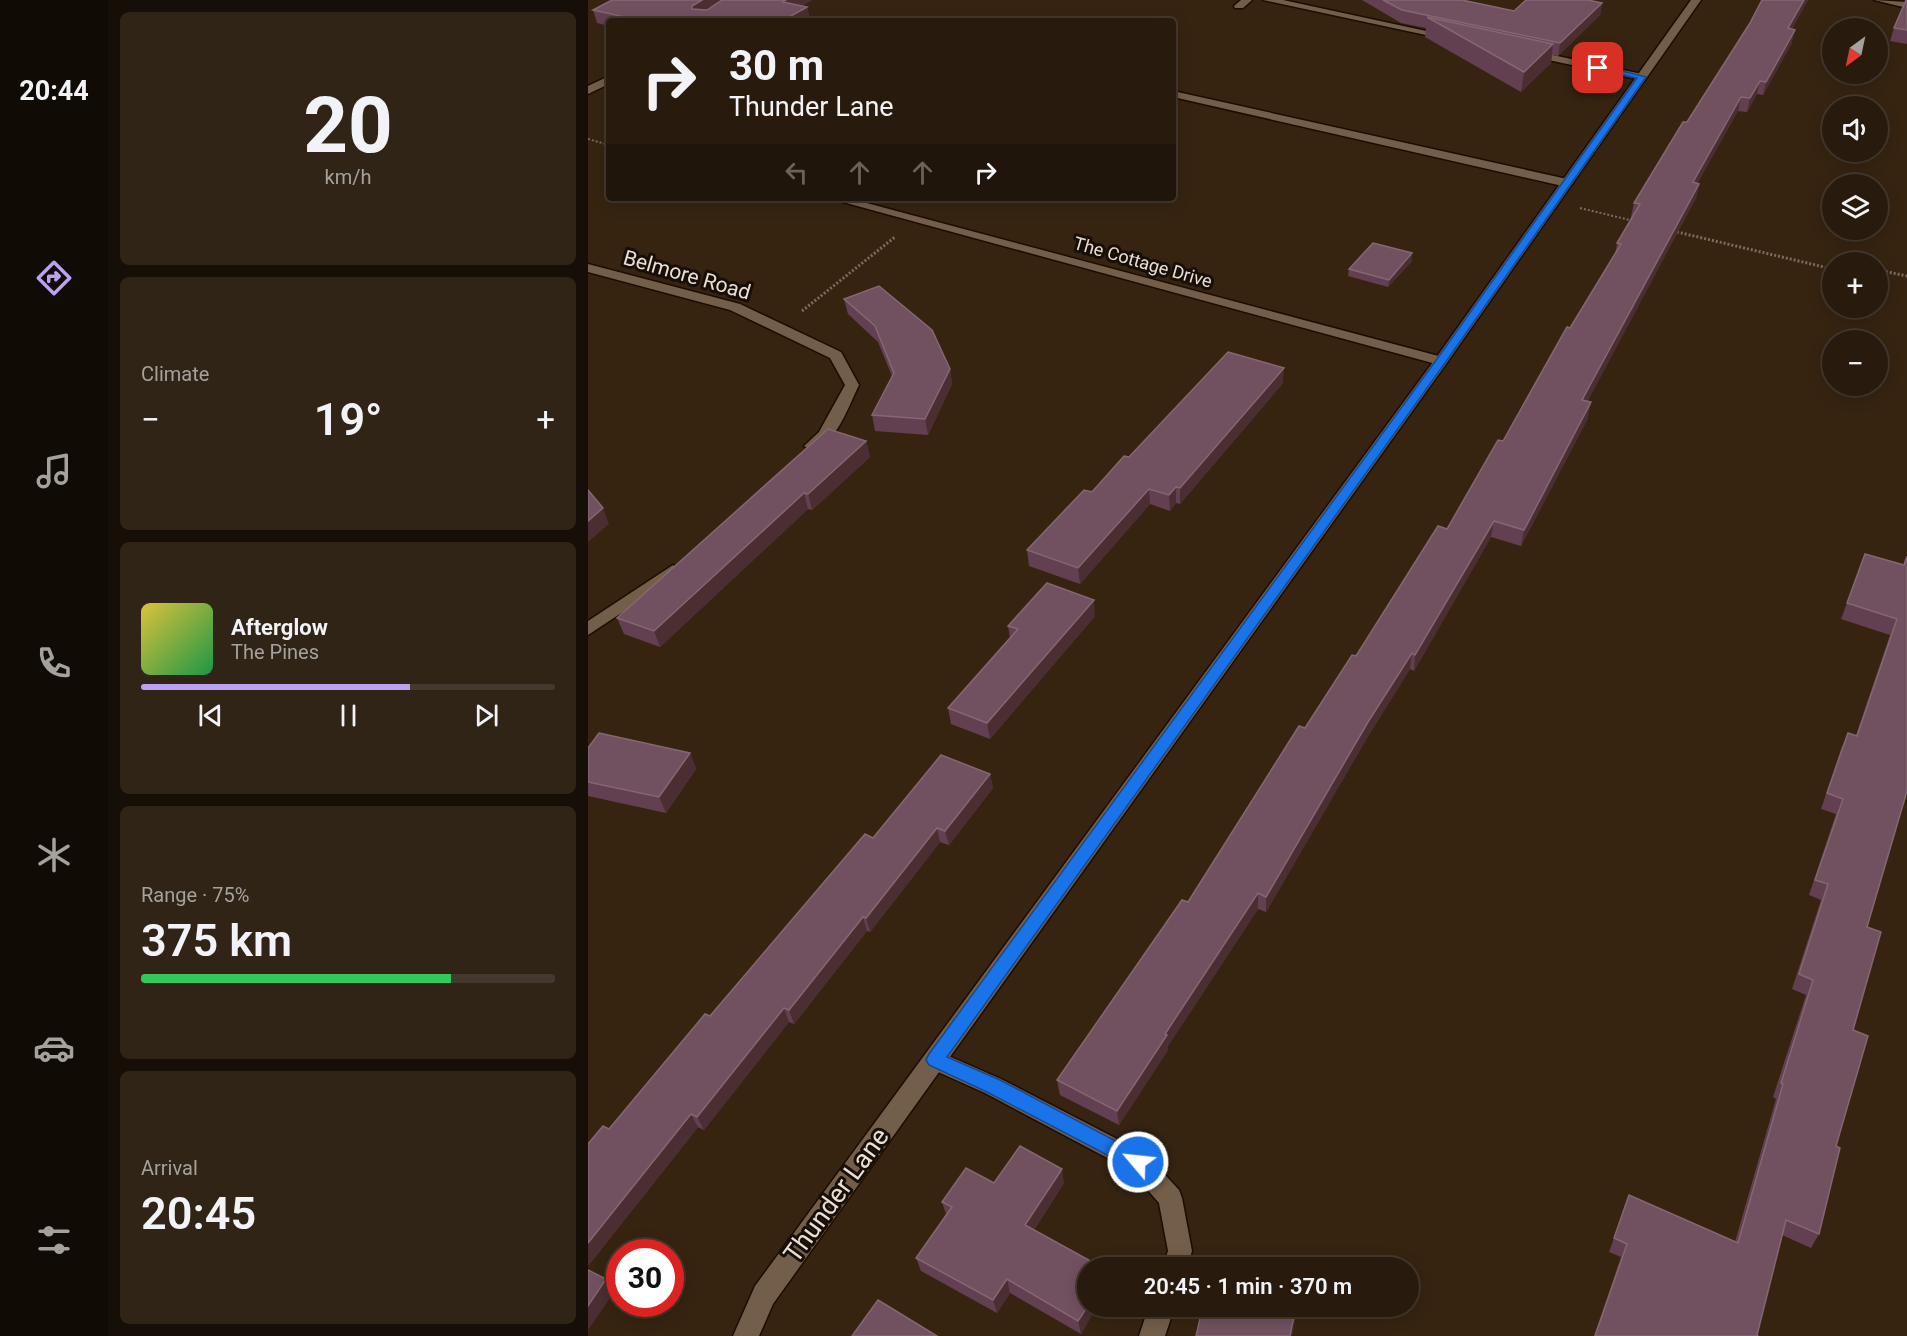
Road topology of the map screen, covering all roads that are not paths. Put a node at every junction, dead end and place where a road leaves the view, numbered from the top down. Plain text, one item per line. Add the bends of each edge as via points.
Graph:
1 (1268, 0) edge
2 (1696, 0) edge
3 (1879, 0) edge
4 (1290, 2) edge
5 (1907, 5) edge
6 (1459, 39) edge
7 (1516, 51) edge
8 (1642, 77) junction
9 (606, 81) edge
10 (588, 91) edge
11 (1176, 95) edge
12 (1567, 183) junction
13 (846, 201) edge
14 (588, 268) edge
15 (1441, 361) junction
16 (799, 458) edge
17 (686, 559) edge
18 (588, 629) edge
19 (935, 1060) junction
20 (1178, 1257) edge
21 (1158, 1317) edge
22 (746, 1336) edge
23 (1152, 1336) edge

1 - 4 street
2 - 8 street, Thunder Lane
3 - 5 street
4 - 6 street
7 - 8 street
8 - 12 street, Thunder Lane
9 - 10 street
11 - 12 street
12 - 15 street, Thunder Lane
13 - 15 street, The Cottage Drive
14 - 16 street, Belmore Road via 735,307 836,355 852,385 825,435
15 - 19 street, Thunder Lane
17 - 18 street via 669,575
19 - 20 street via 1138,1162 1170,1198
19 - 22 street, Thunder Lane via 764,1295
21 - 23 street

